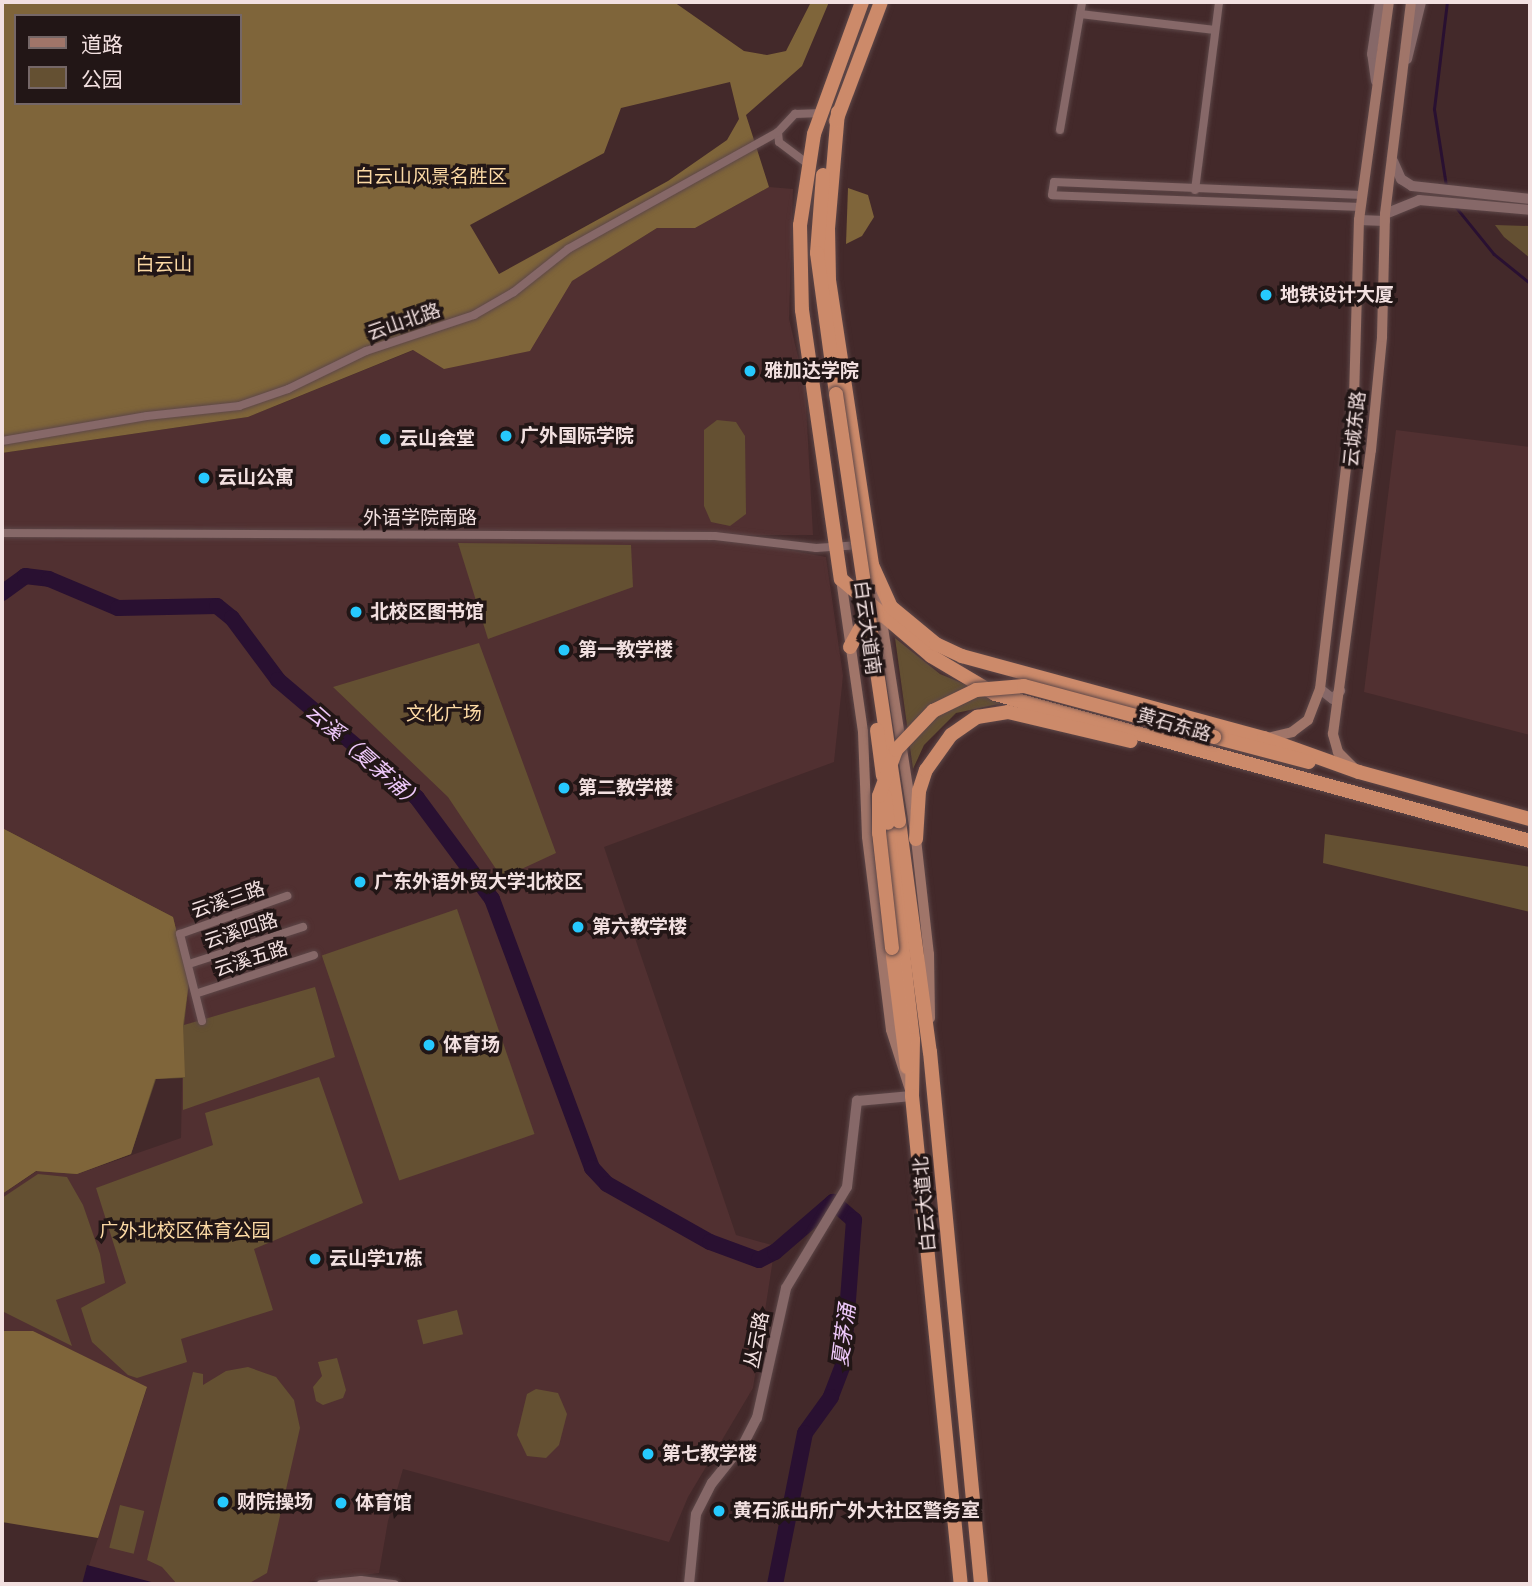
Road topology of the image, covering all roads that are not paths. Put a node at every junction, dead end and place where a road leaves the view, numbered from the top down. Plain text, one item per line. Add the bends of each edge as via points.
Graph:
1 (862, 2) edge
2 (881, 2) edge
3 (1082, 2) edge
4 (1219, 2) edge
5 (1380, 2) edge
6 (1389, 2) edge
7 (1411, 2) edge
8 (1421, 2) edge
9 (1080, 14) junction
10 (1215, 30) junction
11 (1400, 79) junction
12 (1376, 83) junction
13 (838, 112) junction
14 (822, 113) junction
15 (1060, 130) dead end
16 (778, 132) junction
17 (1393, 161) junction
18 (808, 164) junction
19 (1196, 188) junction
20 (1429, 194) junction
21 (1530, 199) edge
22 (1194, 200) junction
23 (1362, 201) junction
24 (1507, 203) junction
25 (1530, 210) edge
26 (1385, 218) junction
27 (1359, 220) junction
28 (832, 395) junction
29 (2, 441) edge
30 (2, 533) edge
31 (870, 544) junction
32 (837, 548) junction
33 (873, 565) junction
34 (841, 579) junction
35 (882, 615) junction
36 (900, 617) junction
37 (886, 636) junction
38 (850, 647) junction
39 (1045, 678) junction
40 (1320, 689) junction
41 (1340, 691) junction
42 (1034, 706) junction
43 (1264, 738) junction
44 (1195, 751) junction
45 (1359, 772) junction
46 (1530, 819) edge
47 (894, 822) junction
48 (916, 839) junction
49 (1530, 841) edge
50 (287, 896) dead end
51 (303, 927) dead end
52 (314, 956) dead end
53 (189, 964) junction
54 (198, 993) junction
55 (202, 1021) dead end
56 (929, 1041) junction
57 (912, 1096) junction
58 (321, 1584) edge
59 (395, 1584) edge
60 (689, 1584) edge
61 (961, 1584) edge
62 (981, 1584) edge

1 - 14 highway, 白云大道南
2 - 13 highway, 白云大道南
3 - 9 street
4 - 10 street
5 - 12 street, 云城东路 via 1372,54
6 - 12 main road, 云城东路
7 - 11 main road, 云城东路
8 - 11 street, 云城东路 via 1418,28
9 - 10 street
9 - 15 street
10 - 19 street
11 - 17 main road, 云城东路
12 - 23 main road, 云城东路
13 - 28 highway, 白云大道南 via 821,190 817,253
13 - 31 highway, 白云大道南 via 828,228 830,280
14 - 16 street, 云山北路 via 795,114
14 - 18 highway, 白云大道南
16 - 18 street via 779,142
16 - 29 street, 云山北路 via 568,249 514,292 474,315 366,351 288,389 239,406 147,416
17 - 20 street via 1403,181
17 - 26 main road, 云城东路
18 - 28 highway, 白云大道南 via 810,280
18 - 32 highway, 白云大道南 via 800,225 800,287
19 - 22 street
19 - 22 street via 1054,182 1052,195
19 - 23 street
20 - 24 street
20 - 26 street via 1403,204
21 - 24 street
22 - 23 street
23 - 27 main road, 云城东路
24 - 25 street
26 - 27 street
26 - 41 main road, 云城东路 via 1376,398
27 - 40 main road, 云城东路 via 1354,398
28 - 47 highway, 白云大道南, bridge
30 - 32 street, 外语学院南路 via 715,536
31 - 32 street, 外语学院南路
31 - 33 highway, 白云大道南
32 - 34 highway, 白云大道南
33 - 35 main road, 白云大道南
33 - 36 highway, 黄石东路 via 883,593
34 - 35 highway, 黄石东路
34 - 38 main road, 白云大道南
35 - 36 highway
35 - 37 main road, 白云大道南
35 - 38 highway via 867,622
35 - 42 highway, 黄石东路 via 964,678
36 - 39 highway, 黄石东路 via 948,651
37 - 38 main road via 865,633
37 - 48 main road, 白云大道南
38 - 57 main road, 白云大道南 via 863,732 867,837 891,1030
39 - 42 highway via 1028,685 1027,696
39 - 43 highway, 黄石东路
40 - 41 street via 1332,699
40 - 43 main road, 云城东路 via 1308,720 1292,732
41 - 45 main road, 云城东路 via 1335,743
42 - 44 highway, 黄石东路
43 - 45 highway, 黄石东路
44 - 48 highway via 1120,740 1020,715 988,714 959,728 931,760 919,791
44 - 49 highway, 黄石东路
45 - 46 highway, 黄石东路
45 - 57 highway, bridge via 1024,686 976,690 933,710 896,750 879,796 879,833
47 - 56 highway, 白云大道北
47 - 57 highway, 白云大道北 via 913,1040
48 - 56 main road, 白云大道南 via 929,954
50 - 53 street, 云溪三路 via 180,934
51 - 53 street, 云溪四路
52 - 54 street, 云溪五路
53 - 54 street
54 - 55 street
56 - 62 highway, 白云大道北
57 - 60 street, 丛云路 via 857,1101 853,1164 842,1197 790,1280 757,1418 696,1514
57 - 61 highway, 白云大道北
58 - 59 street via 361,1580

